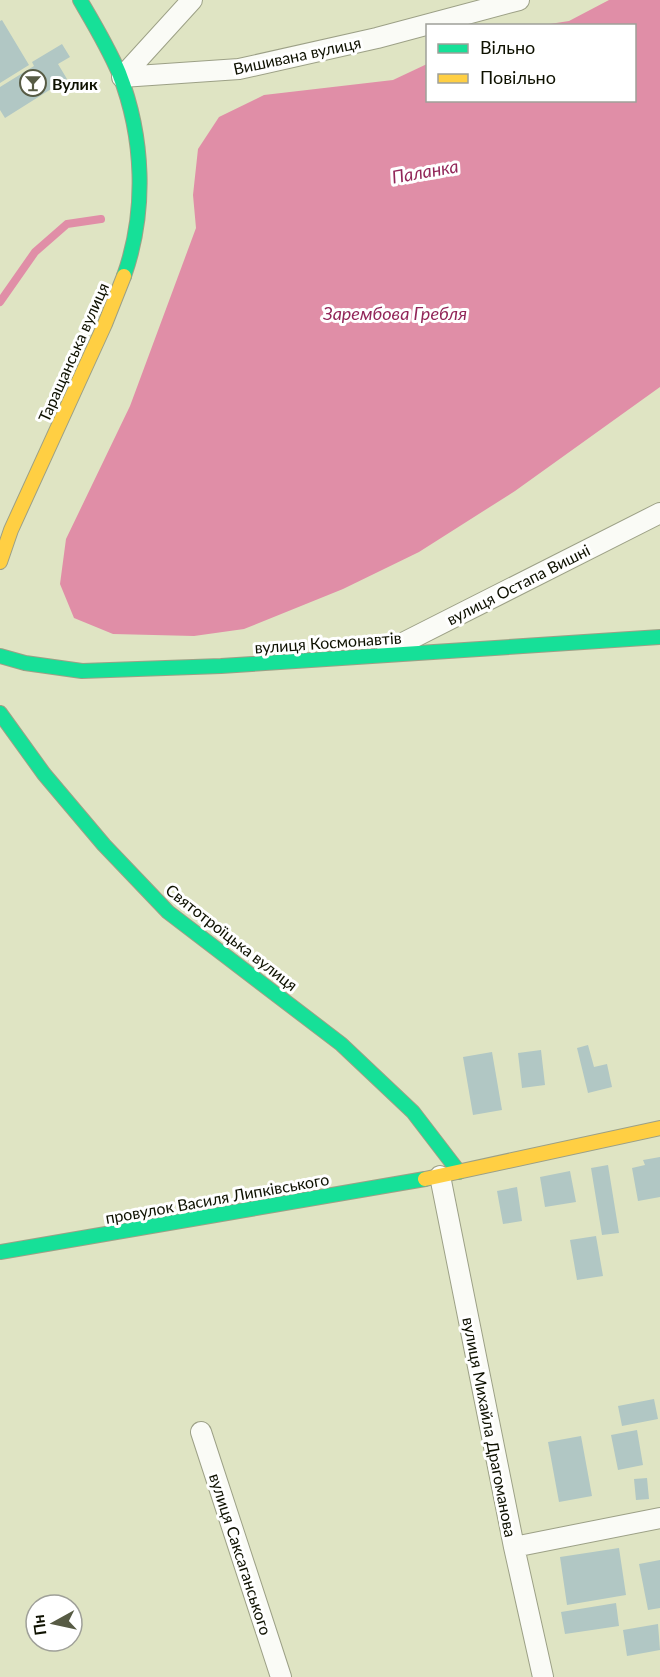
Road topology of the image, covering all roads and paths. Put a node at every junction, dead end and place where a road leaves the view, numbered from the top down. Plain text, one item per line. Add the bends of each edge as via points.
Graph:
1 (80, 0) edge
2 (192, 0) edge
3 (519, 0) edge
4 (429, 24) edge
5 (426, 25) edge
6 (122, 77) junction
7 (660, 513) edge
8 (0, 562) edge
9 (660, 637) edge
10 (0, 656) edge
11 (377, 656) junction
12 (0, 713) edge
13 (660, 1128) edge
14 (450, 1174) junction
15 (0, 1252) edge
16 (201, 1432) dead end
17 (660, 1518) edge
18 (514, 1547) junction
19 (281, 1677) edge
20 (543, 1677) edge

1 - 6 street
2 - 6 street
3 - 4 street, Вишивана вулиця
5 - 6 street, Вишивана вулиця via 239,69
6 - 8 street, Таращанська вулиця via 135,124 140,168 140,207 130,254 114,305
7 - 11 street, вулиця Остапа Вишні
9 - 11 street, вулиця Космонавтів
10 - 11 street, вулиця Космонавтів via 82,671
12 - 14 street, Святотроїцька вулиця via 44,774 168,912 341,1044 413,1112
13 - 14 street
14 - 15 street, провулок Василя Липківського
14 - 18 street, вулиця Михайла Драгоманова
16 - 19 street, вулиця Саксаганського
17 - 18 street
18 - 20 street, вулиця Михайла Драгоманова

